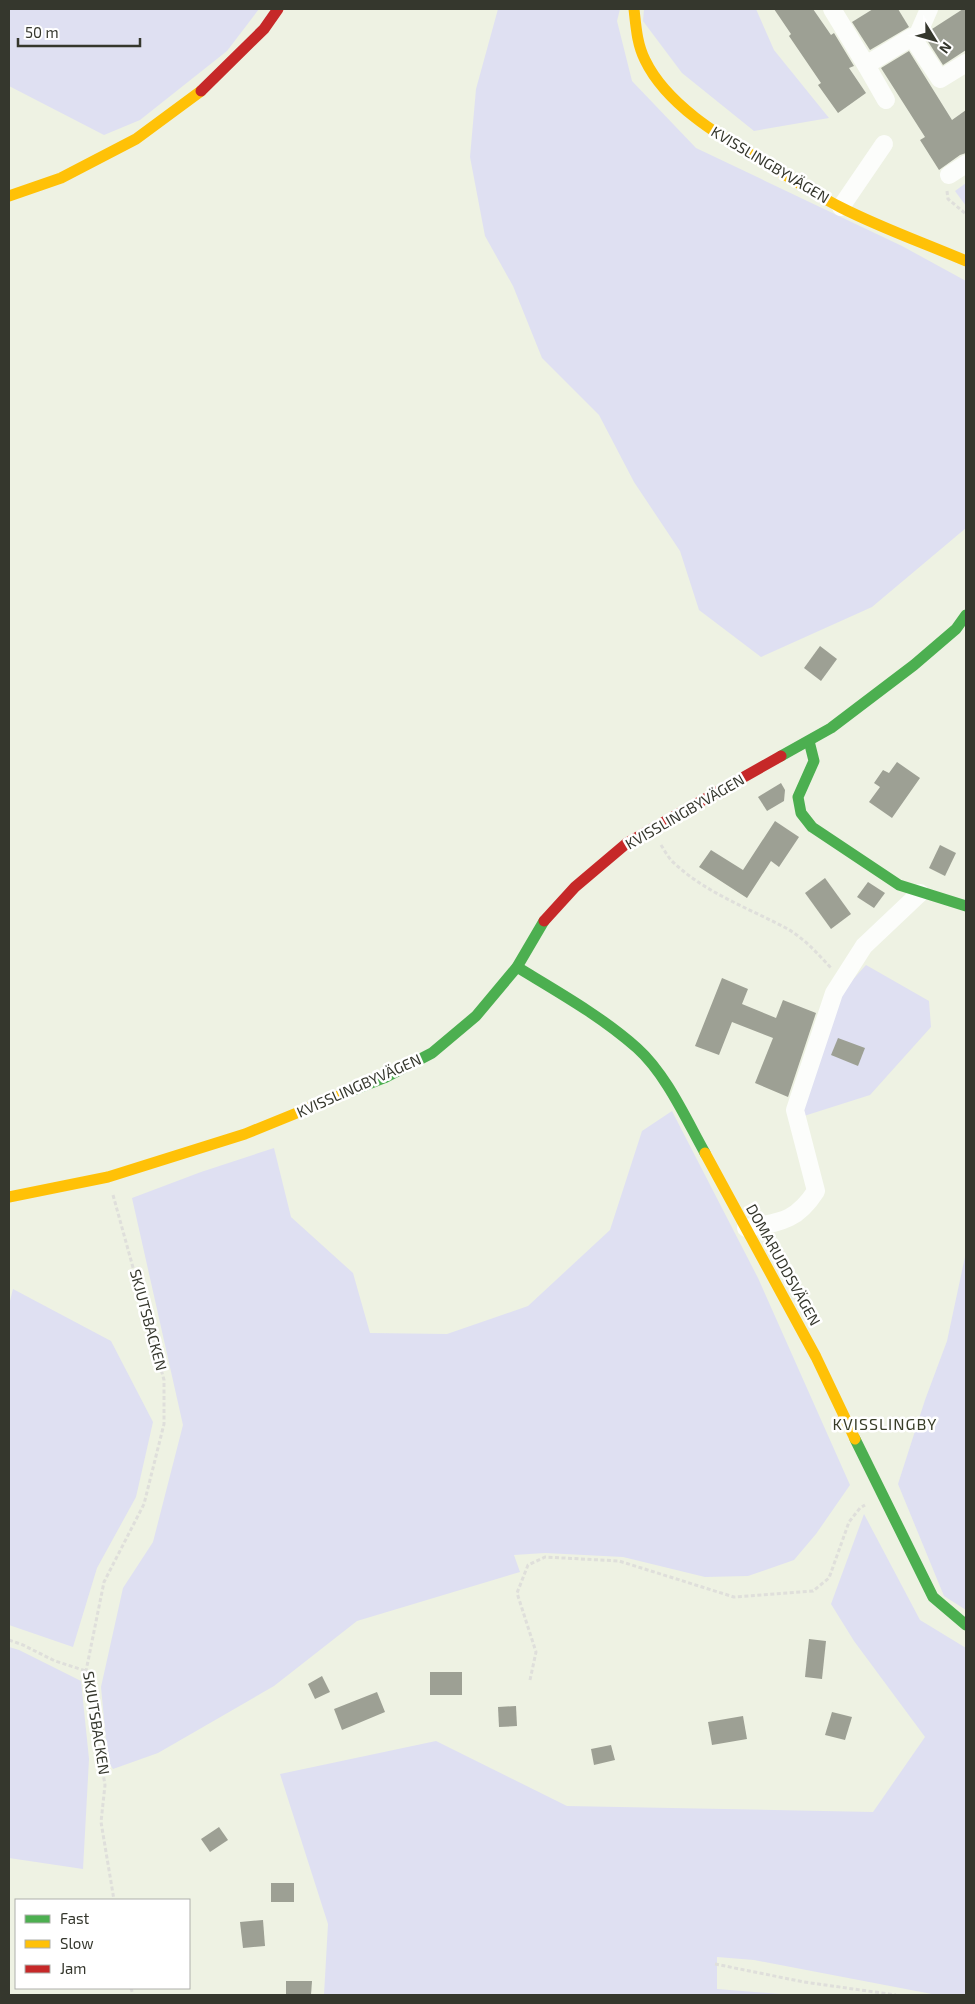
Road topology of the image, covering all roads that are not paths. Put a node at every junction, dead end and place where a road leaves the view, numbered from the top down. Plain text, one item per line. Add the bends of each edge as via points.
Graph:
1 (278, 9) edge
2 (634, 9) edge
3 (832, 9) edge
4 (929, 9) edge
5 (915, 41) junction
6 (966, 63) edge
7 (866, 65) junction
8 (886, 100) dead end
9 (884, 144) dead end
10 (966, 164) edge
11 (950, 175) road end
12 (9, 196) edge
13 (841, 207) junction
14 (966, 261) edge
15 (966, 615) edge
16 (810, 741) junction
17 (920, 892) junction
18 (966, 906) edge
19 (517, 967) junction
20 (9, 1197) edge
21 (746, 1228) junction
22 (966, 1625) edge

1 - 12 street via 264,29 204,89 136,139 61,178
2 - 13 street, KVISSLINGBYVÄGEN via 633,23 642,52 660,82 687,112 718,135
3 - 7 street
4 - 5 street
5 - 6 street via 940,79
5 - 7 street via 912,37
7 - 8 street
9 - 13 street
10 - 11 street
13 - 14 street, KVISSLINGBYVÄGEN
15 - 16 street, KVISSLINGBYVÄGEN via 956,629 914,665
16 - 17 street via 814,760 798,797 806,820 812,828 899,885
16 - 19 street, KVISSLINGBYVÄGEN via 627,843 575,887 544,921
17 - 18 street
17 - 21 street via 864,946 834,993 795,1110 816,1191 808,1204 786,1220
19 - 20 street, KVISSLINGBYVÄGEN via 476,1016 432,1053 384,1078 245,1134 108,1177
19 - 21 street, DOMARUDDSVÄGEN via 602,1020 638,1049 670,1089
21 - 22 street, DOMARUDDSVÄGEN via 816,1357 934,1596

